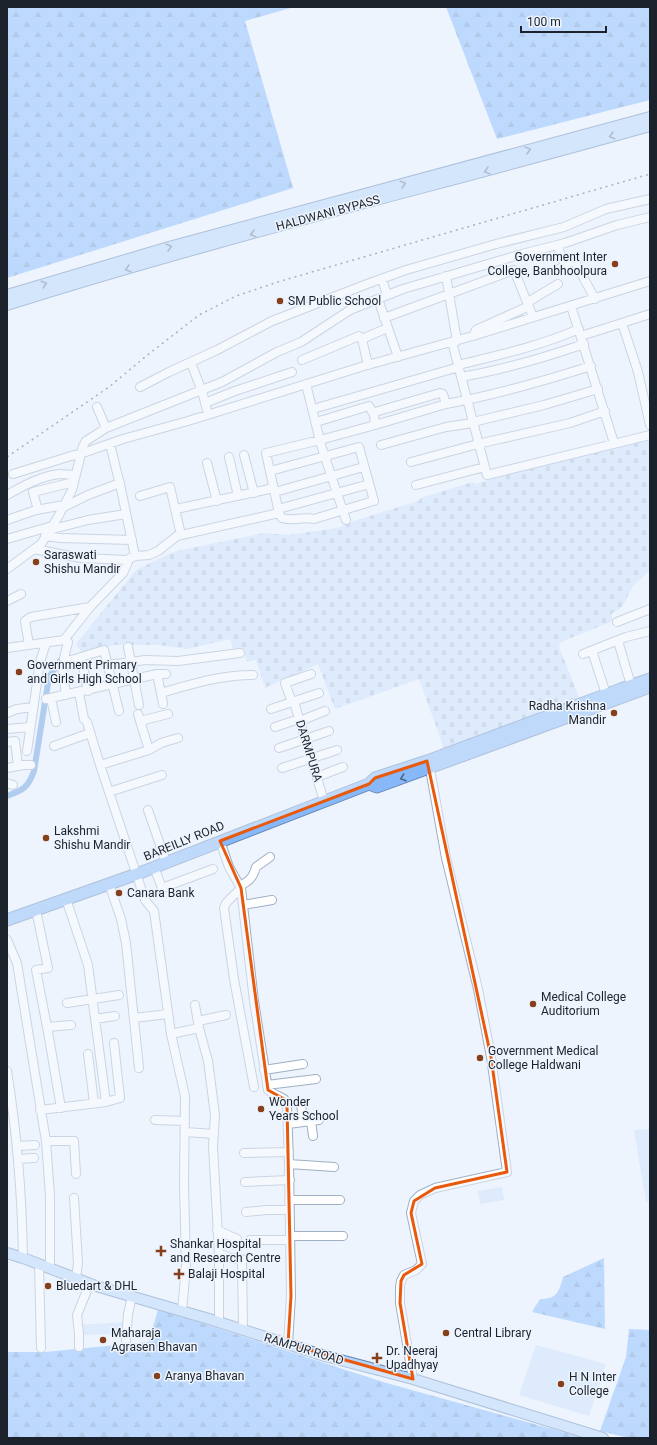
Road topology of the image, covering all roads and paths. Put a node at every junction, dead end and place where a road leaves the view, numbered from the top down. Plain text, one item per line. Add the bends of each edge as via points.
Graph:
1 (650, 117) edge
2 (650, 126) edge
3 (650, 199) edge
4 (650, 217) edge
5 (557, 245) junction
6 (565, 265) junction
7 (556, 271) dead end
8 (446, 276) junction
9 (382, 279) junction
10 (650, 281) edge
11 (558, 284) dead end
12 (7, 295) edge
13 (388, 295) junction
14 (450, 295) junction
15 (378, 299) junction
16 (595, 299) junction
17 (528, 304) junction
18 (7, 305) edge
19 (571, 306) junction
20 (650, 314) edge
21 (534, 317) junction
22 (384, 318) junction
23 (622, 324) junction
24 (387, 328) junction
25 (473, 336) junction
26 (581, 336) junction
27 (362, 338) junction
28 (454, 341) junction
29 (398, 357) junction
30 (302, 360) dead end
31 (191, 363) junction
32 (368, 365) junction
33 (458, 366) junction
34 (591, 366) junction
35 (292, 372) dead end
36 (461, 378) junction
37 (306, 384) junction
38 (140, 387) dead end
39 (598, 389) junction
40 (202, 391) junction
41 (467, 400) junction
42 (647, 400) edge
43 (205, 403) junction
44 (446, 404) junction
45 (97, 407) dead end
46 (313, 409) junction
47 (605, 411) junction
48 (208, 414) junction
49 (374, 415) junction
50 (316, 422) junction
51 (473, 422) junction
52 (375, 425) junction
53 (650, 426) edge
54 (104, 429) junction
55 (650, 435) edge
56 (320, 440) junction
57 (614, 443) junction
58 (478, 444) junction
59 (109, 445) junction
60 (381, 445) dead end
61 (80, 454) junction
62 (244, 455) dead end
63 (325, 456) junction
64 (229, 457) dead end
65 (411, 462) dead end
66 (207, 463) dead end
67 (485, 467) junction
68 (360, 468) dead end
69 (270, 472) junction
70 (13, 474) dead end
71 (331, 476) junction
72 (74, 479) junction
73 (120, 483) junction
74 (366, 485) dead end
75 (416, 485) dead end
76 (274, 490) junction
77 (254, 493) junction
78 (337, 494) junction
79 (7, 495) edge
80 (140, 496) dead end
81 (238, 496) junction
82 (217, 501) junction
83 (63, 507) junction
84 (38, 510) junction
85 (176, 510) junction
86 (342, 510) junction
87 (279, 511) junction
88 (126, 514) junction
89 (7, 520) edge
90 (346, 520) dead end
91 (49, 531) junction
92 (182, 535) junction
93 (7, 539) edge
94 (132, 540) junction
95 (34, 549) junction
96 (133, 557) junction
97 (7, 569) edge
98 (21, 594) dead end
99 (7, 600) edge
100 (90, 607) junction
101 (650, 609) edge
102 (617, 622) dead end
103 (650, 631) edge
104 (64, 640) junction
105 (618, 641) junction
106 (46, 643) junction
107 (29, 645) junction
108 (128, 647) dead end
109 (7, 648) edge
110 (592, 651) junction
111 (240, 653) dead end
112 (582, 654) dead end
113 (81, 657) junction
114 (131, 661) junction
115 (62, 664) dead end
116 (108, 666) junction
117 (311, 674) dead end
118 (253, 675) dead end
119 (650, 679) edge
120 (135, 680) junction
121 (113, 684) junction
122 (631, 685) junction
123 (650, 687) edge
124 (88, 691) junction
125 (78, 693) junction
126 (319, 693) dead end
127 (161, 694) junction
128 (606, 694) junction
129 (66, 695) junction
130 (293, 702) junction
131 (163, 704) dead end
132 (139, 705) dead end
133 (33, 707) junction
134 (271, 709) dead end
135 (119, 711) dead end
136 (325, 711) dead end
137 (7, 713) edge
138 (168, 714) dead end
139 (299, 720) junction
140 (56, 722) dead end
141 (30, 727) junction
142 (276, 727) dead end
143 (7, 729) edge
144 (329, 731) dead end
145 (90, 733) junction
146 (178, 738) dead end
147 (305, 740) junction
148 (7, 742) edge
149 (54, 746) dead end
150 (279, 748) dead end
151 (149, 750) junction
152 (337, 750) dead end
153 (27, 751) dead end
154 (311, 759) junction
155 (31, 765) dead end
156 (100, 765) junction
157 (428, 765) junction
158 (18, 766) junction
159 (343, 767) dead end
160 (7, 768) edge
161 (282, 768) dead end
162 (162, 774) dead end
163 (316, 777) junction
164 (109, 792) junction
165 (324, 801) junction
166 (148, 810) dead end
167 (220, 841) junction
168 (270, 856) dead end
169 (166, 862) junction
170 (154, 867) junction
171 (213, 869) dead end
172 (137, 874) junction
173 (109, 884) junction
174 (240, 887) junction
175 (66, 899) junction
176 (272, 900) dead end
177 (243, 905) junction
178 (36, 910) junction
179 (7, 920) edge
180 (7, 940) edge
181 (119, 995) dead end
182 (92, 999) junction
183 (67, 1003) dead end
184 (195, 1005) dead end
185 (168, 1014) junction
186 (226, 1015) dead end
187 (115, 1016) dead end
188 (134, 1018) junction
189 (95, 1019) junction
190 (71, 1025) dead end
191 (199, 1025) junction
192 (47, 1027) junction
193 (171, 1034) junction
194 (114, 1043) dead end
195 (88, 1054) dead end
196 (303, 1064) dead end
197 (139, 1068) dead end
198 (264, 1070) junction
199 (7, 1071) edge
200 (316, 1079) dead end
201 (267, 1085) junction
202 (254, 1087) dead end
203 (106, 1102) junction
204 (94, 1103) junction
205 (301, 1103) dead end
206 (61, 1108) junction
207 (40, 1110) junction
208 (155, 1120) dead end
209 (185, 1121) junction
210 (311, 1121) junction
211 (288, 1124) junction
212 (185, 1132) junction
213 (214, 1134) junction
214 (313, 1136) dead end
215 (46, 1141) junction
216 (35, 1145) dead end
217 (17, 1146) junction
218 (289, 1152) junction
219 (244, 1153) dead end
220 (34, 1158) dead end
221 (18, 1159) junction
222 (289, 1164) junction
223 (334, 1166) dead end
224 (76, 1174) dead end
225 (290, 1180) junction
226 (245, 1182) dead end
227 (74, 1198) dead end
228 (290, 1200) junction
229 (340, 1200) dead end
230 (289, 1210) junction
231 (246, 1212) dead end
232 (217, 1230) junction
233 (343, 1236) dead end
234 (237, 1238) dead end
235 (290, 1238) junction
236 (250, 1240) dead end
237 (7, 1253) edge
238 (219, 1253) junction
239 (23, 1258) junction
240 (39, 1264) junction
241 (50, 1268) junction
242 (76, 1278) junction
243 (90, 1283) junction
244 (132, 1296) junction
245 (182, 1311) junction
246 (219, 1322) junction
247 (243, 1330) junction
248 (126, 1341) dead end
249 (288, 1344) junction
250 (79, 1347) dead end
251 (41, 1348) dead end
252 (413, 1379) junction
253 (603, 1438) edge

12 -> 1 main road, HALDWANI BYPASS via 169,247
2 -> 18 main road, HALDWANI BYPASS via 114,272
3 - 9 street via 606,209 564,227 496,244
4 - 5 street
5 - 6 street
5 - 8 street
6 - 7 street
6 - 16 street via 575,261
8 - 13 street
8 - 14 street
9 - 13 street
9 - 31 street via 272,321
10 - 16 street
11 - 17 street
13 - 15 street
14 - 17 street via 514,270
14 - 22 street
14 - 28 street
15 - 22 street
15 - 40 street via 350,310 301,342
16 - 19 street
17 - 21 street
17 - 25 street via 476,330
19 - 21 street
19 - 26 street
20 - 23 street
21 - 25 street
22 - 24 street
23 - 26 street
23 - 42 street
24 - 27 street
24 - 29 street
25 - 28 street
26 - 33 street via 561,337
26 - 34 street
26 - 36 street via 540,359
27 - 30 street via 358,336
27 - 32 street
28 - 29 street
28 - 33 street
29 - 32 street
31 - 38 street
31 - 40 street
32 - 37 street
33 - 36 street
33 - 46 street
34 - 39 street
34 - 41 street
35 - 43 street
36 - 41 street
37 - 46 street
37 - 48 street
39 - 47 street
39 - 51 street
40 - 43 street
40 - 54 street
41 - 44 street
41 - 51 street
42 - 53 street
43 - 48 street
44 - 49 street via 442,393 376,412
44 - 52 street
45 - 54 street
46 - 50 street
47 - 57 street
47 - 58 street via 570,423
48 - 59 street
49 - 50 street via 369,406
49 - 52 street
50 - 56 street
51 - 58 street
51 - 60 street
52 - 56 street
54 - 59 street
54 - 61 street via 86,441
55 - 57 street
56 - 63 street
56 - 69 street via 266,453
57 - 67 street via 487,475
58 - 65 street
58 - 67 street
59 - 61 street
59 - 73 street
61 - 70 street
61 - 72 street
62 - 77 street
63 - 69 street
63 - 71 street
63 - 86 street via 359,447 372,501
64 - 81 street
66 - 82 street
67 - 75 street
68 - 71 street
69 - 76 street
71 - 76 street
71 - 78 street
72 - 79 street via 60,474 38,480
72 - 83 street via 72,490
72 - 84 street via 34,492
73 - 83 street
73 - 88 street
74 - 78 street
76 - 77 street
76 - 87 street
77 - 81 street
78 - 86 street
78 - 87 street
80 - 85 street via 170,487
81 - 82 street
82 - 85 street
83 - 84 street
83 - 91 street
84 - 89 street
85 - 92 street
86 - 87 street via 314,518 290,521 282,518
86 - 90 street
87 - 92 street
88 - 91 street via 88,520
88 - 94 street
91 - 93 street
91 - 94 street via 61,538
91 - 95 street via 41,544
92 - 96 street via 158,551
94 - 96 street
95 - 96 street via 81,558 128,560
95 - 97 street
96 - 100 street via 123,573
98 - 99 street
100 - 104 street
100 - 107 street via 31,617 25,621
101 - 102 street
103 - 105 street
104 - 106 street
104 - 113 street via 68,642 64,658 68,661
105 - 110 street
105 - 122 street
106 - 107 street
106 - 133 street via 40,662
107 - 109 street
108 - 114 street
110 - 112 street
110 - 128 street
111 - 114 street via 178,661
113 - 116 street via 104,650
113 - 124 street
114 - 116 street
114 - 120 street
115 - 129 street
116 - 121 street
117 - 130 street, DARMPURA via 285,683
118 - 127 street via 233,675 206,680
119 - 122 highway, BAREILLY ROAD
120 - 121 street
120 - 127 street via 162,674
120 - 132 street
121 - 124 street
121 - 135 street
122 - 128 highway, BAREILLY ROAD
123 - 157 highway, BAREILLY ROAD
124 - 125 street
125 - 129 street
125 - 145 street
126 - 130 street
127 - 131 street
128 - 157 highway, BAREILLY ROAD
129 - 140 street via 49,699
130 - 134 street
130 - 139 street, DARMPURA
133 - 137 street
133 - 141 street
136 - 139 street
138 - 151 street via 139,718
139 - 142 street
139 - 147 street, DARMPURA
141 - 143 street
141 - 153 street
144 - 147 street
145 - 149 street
145 - 156 street
146 - 151 street
147 - 150 street
147 - 154 street, DARMPURA
148 - 158 street via 15,741
151 - 156 street
152 - 154 street
154 - 161 street
154 - 163 street, DARMPURA
155 - 158 street
156 - 164 street
157 - 165 highway, BAREILLY ROAD via 376,787 369,784
157 - 252 street via 446,858 478,989 491,1057 507,1172 435,1188 414,1201 411,1213 422,1264 404,1275 401,1281 400,1303
158 - 160 street
159 - 163 street
162 - 164 street
163 - 165 street, DARMPURA
164 - 172 street
165 - 167 highway, BAREILLY ROAD
166 - 169 street
167 - 169 highway, BAREILLY ROAD
167 - 174 street via 229,867
168 - 174 street via 256,867 250,880
169 - 170 highway, BAREILLY ROAD
170 - 171 street via 162,888
170 - 172 highway, BAREILLY ROAD
172 - 173 highway, BAREILLY ROAD
172 - 185 street via 146,902 154,911
173 - 175 highway, BAREILLY ROAD
173 - 188 street via 126,943
174 - 177 street
174 - 202 street via 224,908 234,980
175 - 178 highway, BAREILLY ROAD
175 - 182 street via 88,966
176 - 177 street
177 - 198 street
178 - 179 highway, BAREILLY ROAD
178 - 192 street via 48,968 36,970
180 - 207 street via 17,964
181 - 182 street
182 - 183 street
182 - 189 street
184 - 191 street
185 - 188 street
185 - 193 street
186 - 191 street
187 - 189 street
188 - 197 street
189 - 203 street
190 - 192 street
191 - 193 street
191 - 213 street via 208,1061 215,1115
192 - 206 street
193 - 209 street via 184,1089
194 - 203 street via 120,1098
195 - 204 street
196 - 198 street
198 - 201 street
199 - 217 street
200 - 201 street
201 - 211 street via 273,1095 284,1099 287,1105
203 - 204 street
204 - 206 street
205 - 210 street
206 - 207 street
207 - 215 street
208 - 209 street
209 - 212 street
210 - 211 street
210 - 214 street
211 - 218 street
212 - 213 street
212 - 245 street via 186,1266
213 - 232 street
215 - 224 street via 74,1141
215 - 241 street via 50,1196
216 - 217 street
217 - 221 street
218 - 219 street
218 - 222 street
220 - 221 street
221 - 239 street
222 - 223 street
222 - 225 street
225 - 226 street
225 - 228 street
227 - 242 street via 78,1263
228 - 229 street
228 - 230 street
230 - 231 street
230 - 235 street
232 - 234 street
232 - 238 street
233 - 235 street
235 - 236 street
235 - 249 street via 291,1296
237 - 239 main road, RAMPUR ROAD
238 - 246 street
238 - 247 street via 230,1258 242,1259
239 - 240 main road, RAMPUR ROAD
240 - 241 main road, RAMPUR ROAD
240 - 251 street
241 - 242 main road, RAMPUR ROAD
242 - 243 main road, RAMPUR ROAD
243 - 244 main road, RAMPUR ROAD
243 - 250 street via 77,1315
244 - 245 main road, RAMPUR ROAD
244 - 248 street
245 - 246 main road, RAMPUR ROAD
246 - 247 main road, RAMPUR ROAD
247 - 249 main road, RAMPUR ROAD
249 - 252 main road, RAMPUR ROAD
252 - 253 main road, RAMPUR ROAD

